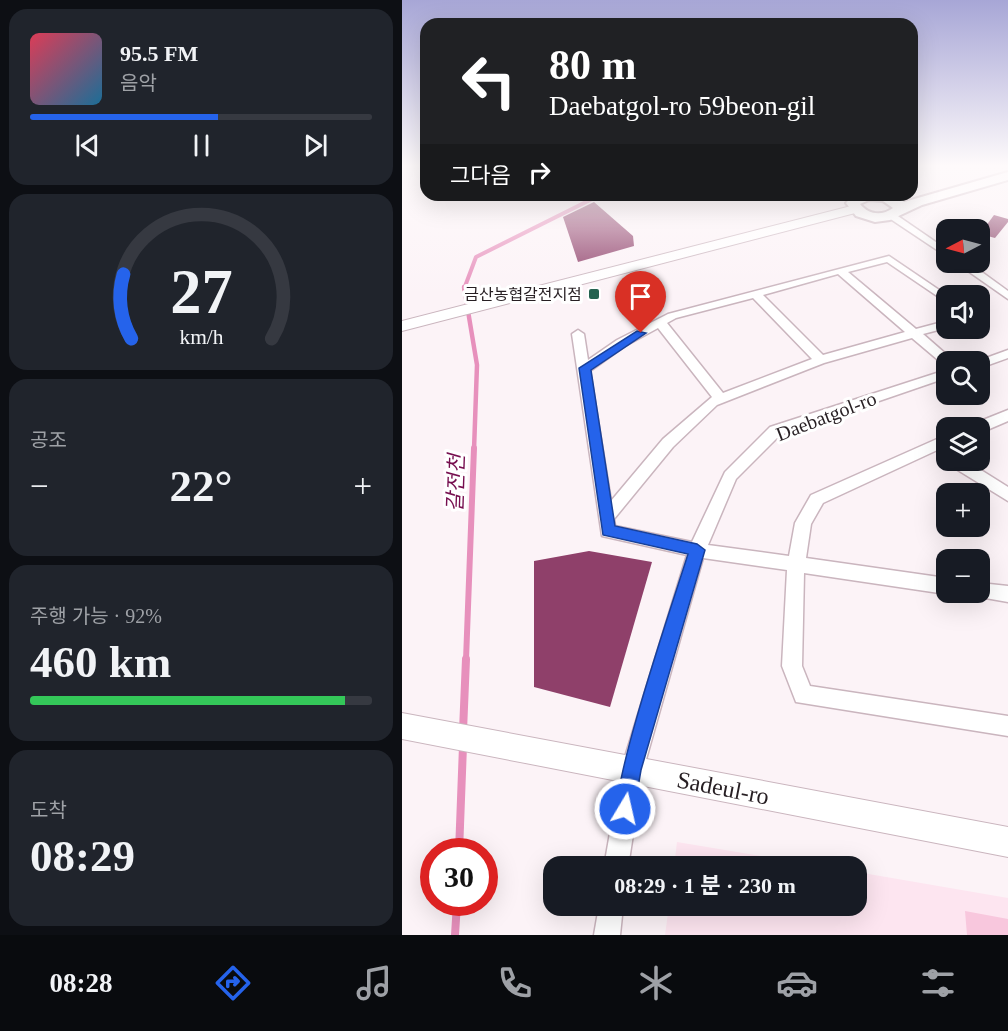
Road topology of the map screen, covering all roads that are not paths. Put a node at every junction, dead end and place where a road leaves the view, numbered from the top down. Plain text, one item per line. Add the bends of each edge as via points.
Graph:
1 (827, 209) edge
2 (863, 209) edge
3 (893, 209) edge
4 (901, 209) edge
5 (936, 243) edge
6 (840, 271) junction
7 (976, 273) edge
8 (936, 292) edge
9 (756, 294) junction
10 (1008, 296) edge
11 (660, 322) junction
12 (402, 327) edge
13 (936, 327) edge
14 (915, 333) junction
15 (578, 334) dead end
16 (936, 351) edge
17 (1008, 354) edge
18 (820, 360) junction
19 (990, 360) edge
20 (585, 368) junction
21 (936, 377) edge
22 (721, 399) junction
23 (1008, 416) edge
24 (990, 423) edge
25 (936, 444) edge
26 (970, 471) edge
27 (1008, 495) edge
28 (606, 518) junction
29 (697, 550) junction
30 (796, 566) junction
31 (936, 585) edge
32 (990, 592) edge
33 (1008, 594) edge
34 (402, 726) edge
35 (1008, 726) edge
36 (632, 770) junction
37 (1008, 842) edge
38 (618, 856) edge
39 (610, 916) edge
40 (607, 935) edge

1 - 12 street
2 - 3 main road via 868,216
4 - 5 street
6 - 8 street via 889,259
6 - 9 street
6 - 14 street
7 - 10 street
9 - 11 street
9 - 18 street
11 - 20 street
11 - 22 street
13 - 14 street
14 - 16 street
14 - 18 street
15 - 20 street
17 - 19 street
18 - 22 street
20 - 28 street
21 - 29 street, Daebatgol-ro via 775,431 730,476
22 - 28 street via 712,402 668,443
23 - 24 street
25 - 30 street via 817,499 803,523
26 - 27 street
28 - 29 street via 608,531
29 - 30 street
29 - 36 street, Daebatgol-ro
30 - 31 street
30 - 35 street via 792,666 803,695
32 - 33 street
34 - 36 street, Sadeul-ro
36 - 37 street, Sadeul-ro
36 - 38 street, Daebatgol-ro
39 - 40 street

